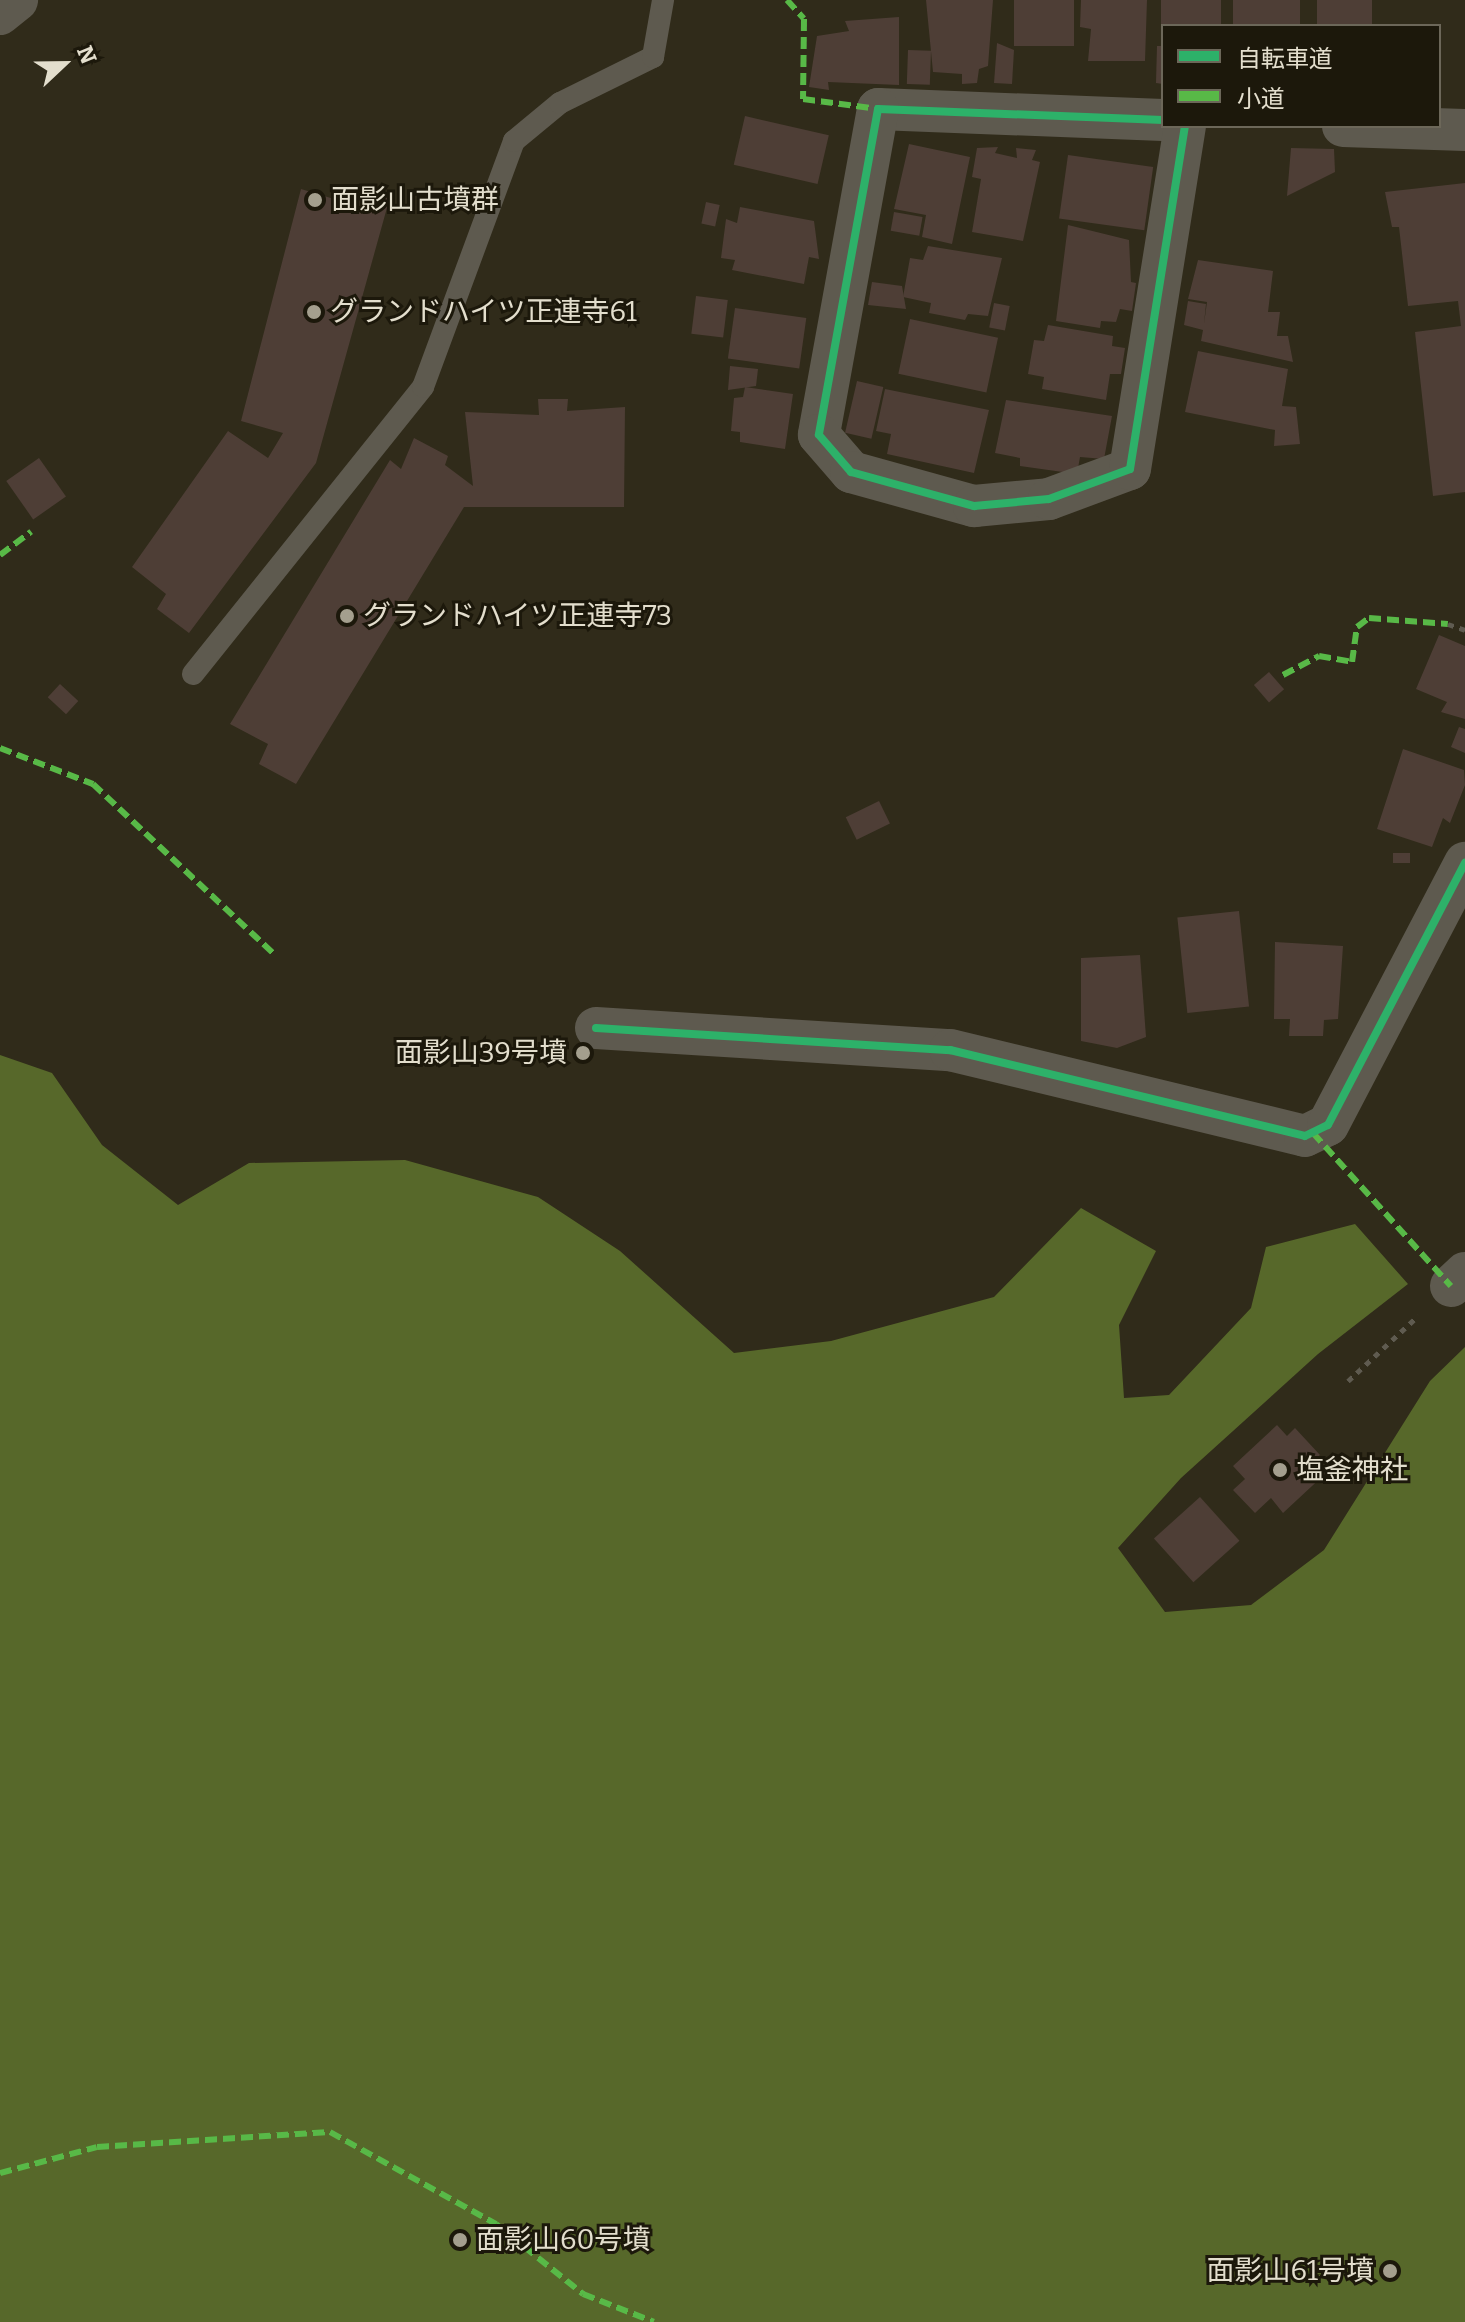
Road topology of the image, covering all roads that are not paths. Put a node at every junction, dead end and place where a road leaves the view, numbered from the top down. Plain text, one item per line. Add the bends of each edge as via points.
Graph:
1 (17, 0) edge
2 (663, 0) edge
3 (0, 14) edge
4 (1161, 120) edge
5 (1185, 128) edge
6 (1404, 128) edge
7 (1465, 130) edge
8 (193, 674) dead end
9 (1465, 863) edge
10 (596, 1028) dead end

1 - 3 street
2 - 8 lane via 653,57 560,103 514,141 423,387
4 - 5 street via 878,109 819,435 851,472 974,506 1049,499 1130,469
6 - 7 street
9 - 10 street via 1328,1125 1305,1136 950,1050

